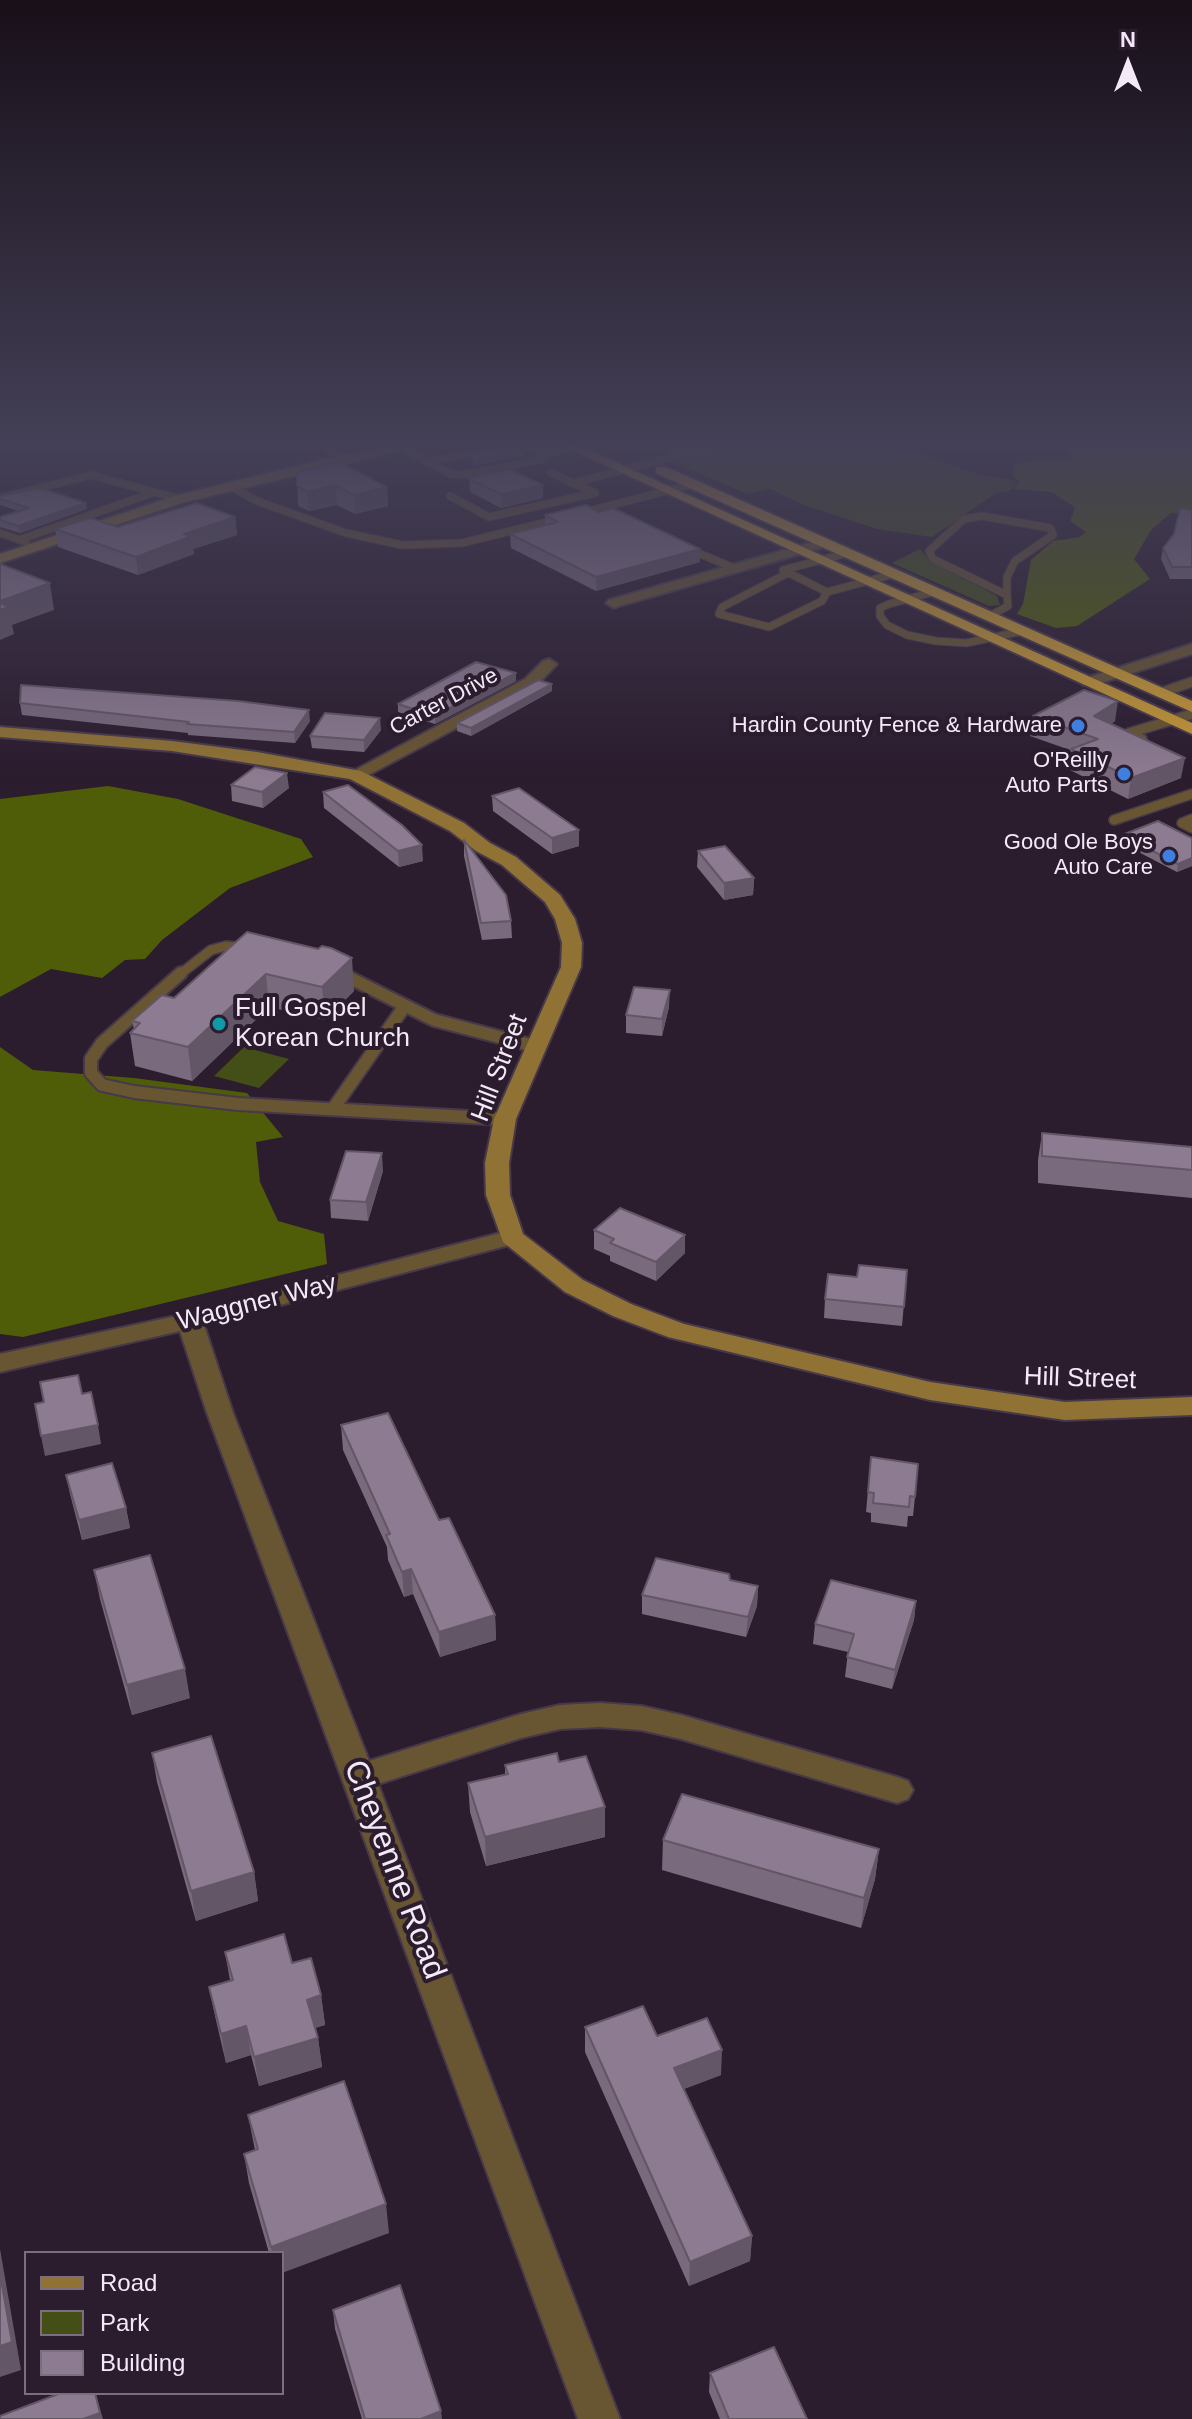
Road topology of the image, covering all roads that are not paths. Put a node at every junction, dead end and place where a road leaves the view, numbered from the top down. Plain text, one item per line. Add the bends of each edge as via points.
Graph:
1 (705, 556) edge
2 (776, 556) edge
3 (811, 556) edge
4 (837, 556) edge
5 (854, 556) edge
6 (931, 556) edge
7 (1022, 556) edge
8 (821, 560) junction
9 (734, 568) junction
10 (788, 573) junction
11 (894, 574) junction
12 (867, 581) junction
13 (827, 592) junction
14 (934, 592) junction
15 (1007, 595) junction
16 (906, 599) junction
17 (614, 603) dead end
18 (990, 616) junction
19 (1023, 631) junction
20 (993, 638) junction
21 (1192, 649) edge
22 (549, 664) dead end
23 (1116, 673) junction
24 (1089, 682) junction
25 (1192, 682) edge
26 (1160, 693) junction
27 (1192, 707) edge
28 (1192, 714) edge
29 (1173, 720) junction
30 (1192, 729) edge
31 (0, 732) edge
32 (1154, 745) edge
33 (355, 775) junction
34 (1192, 794) edge
35 (1192, 819) edge
36 (1114, 820) dead end
37 (1192, 828) edge
38 (254, 949) edge
39 (331, 969) edge
40 (404, 1007) junction
41 (538, 1047) junction
42 (333, 1109) junction
43 (505, 1119) junction
44 (512, 1237) junction
45 (190, 1321) junction
46 (0, 1363) edge
47 (1192, 1406) edge
48 (358, 1777) junction
49 (897, 1790) dead end
50 (599, 2419) edge

1 - 9 lane
2 - 9 street
3 - 8 highway
4 - 8 lane
5 - 11 highway
6 - 15 lane
7 - 15 lane via 1007,577
8 - 10 lane via 783,570
8 - 12 highway
9 - 17 street
10 - 13 lane
10 - 13 lane via 722,607 719,614 769,627 822,601
11 - 12 lane
11 - 14 highway
12 - 13 lane
12 - 16 highway
14 - 16 lane
14 - 18 highway
15 - 18 lane via 1008,606
16 - 20 highway
16 - 20 lane via 880,608 880,616 907,635 966,643
18 - 19 highway
19 - 20 lane
19 - 23 highway
20 - 24 highway
21 - 23 street
22 - 33 street, Carter Drive via 531,682
23 - 24 street
23 - 26 highway
24 - 29 highway
25 - 26 lane
26 - 27 highway
28 - 29 lane
29 - 30 highway
29 - 32 lane via 1129,733
31 - 33 street, Hill Street via 172,746
33 - 41 street, Hill Street via 457,827 553,899 572,943 571,967
34 - 36 lane
35 - 37 lane via 1182,823
38 - 42 lane via 226,946 195,960 102,1043 91,1059 91,1073 102,1085 134,1092
39 - 40 lane
40 - 41 lane
40 - 42 lane
41 - 43 street, Hill Street
42 - 43 lane
43 - 44 street, Hill Street via 498,1195
44 - 45 street, Waggner Way
44 - 47 street, Hill Street via 574,1286 622,1310 738,1347 1000,1403 1065,1411
45 - 46 street, Waggner Way
45 - 48 street, Cheyenne Road
48 - 49 street via 521,1726 600,1715 681,1727
48 - 50 street, Cheyenne Road

